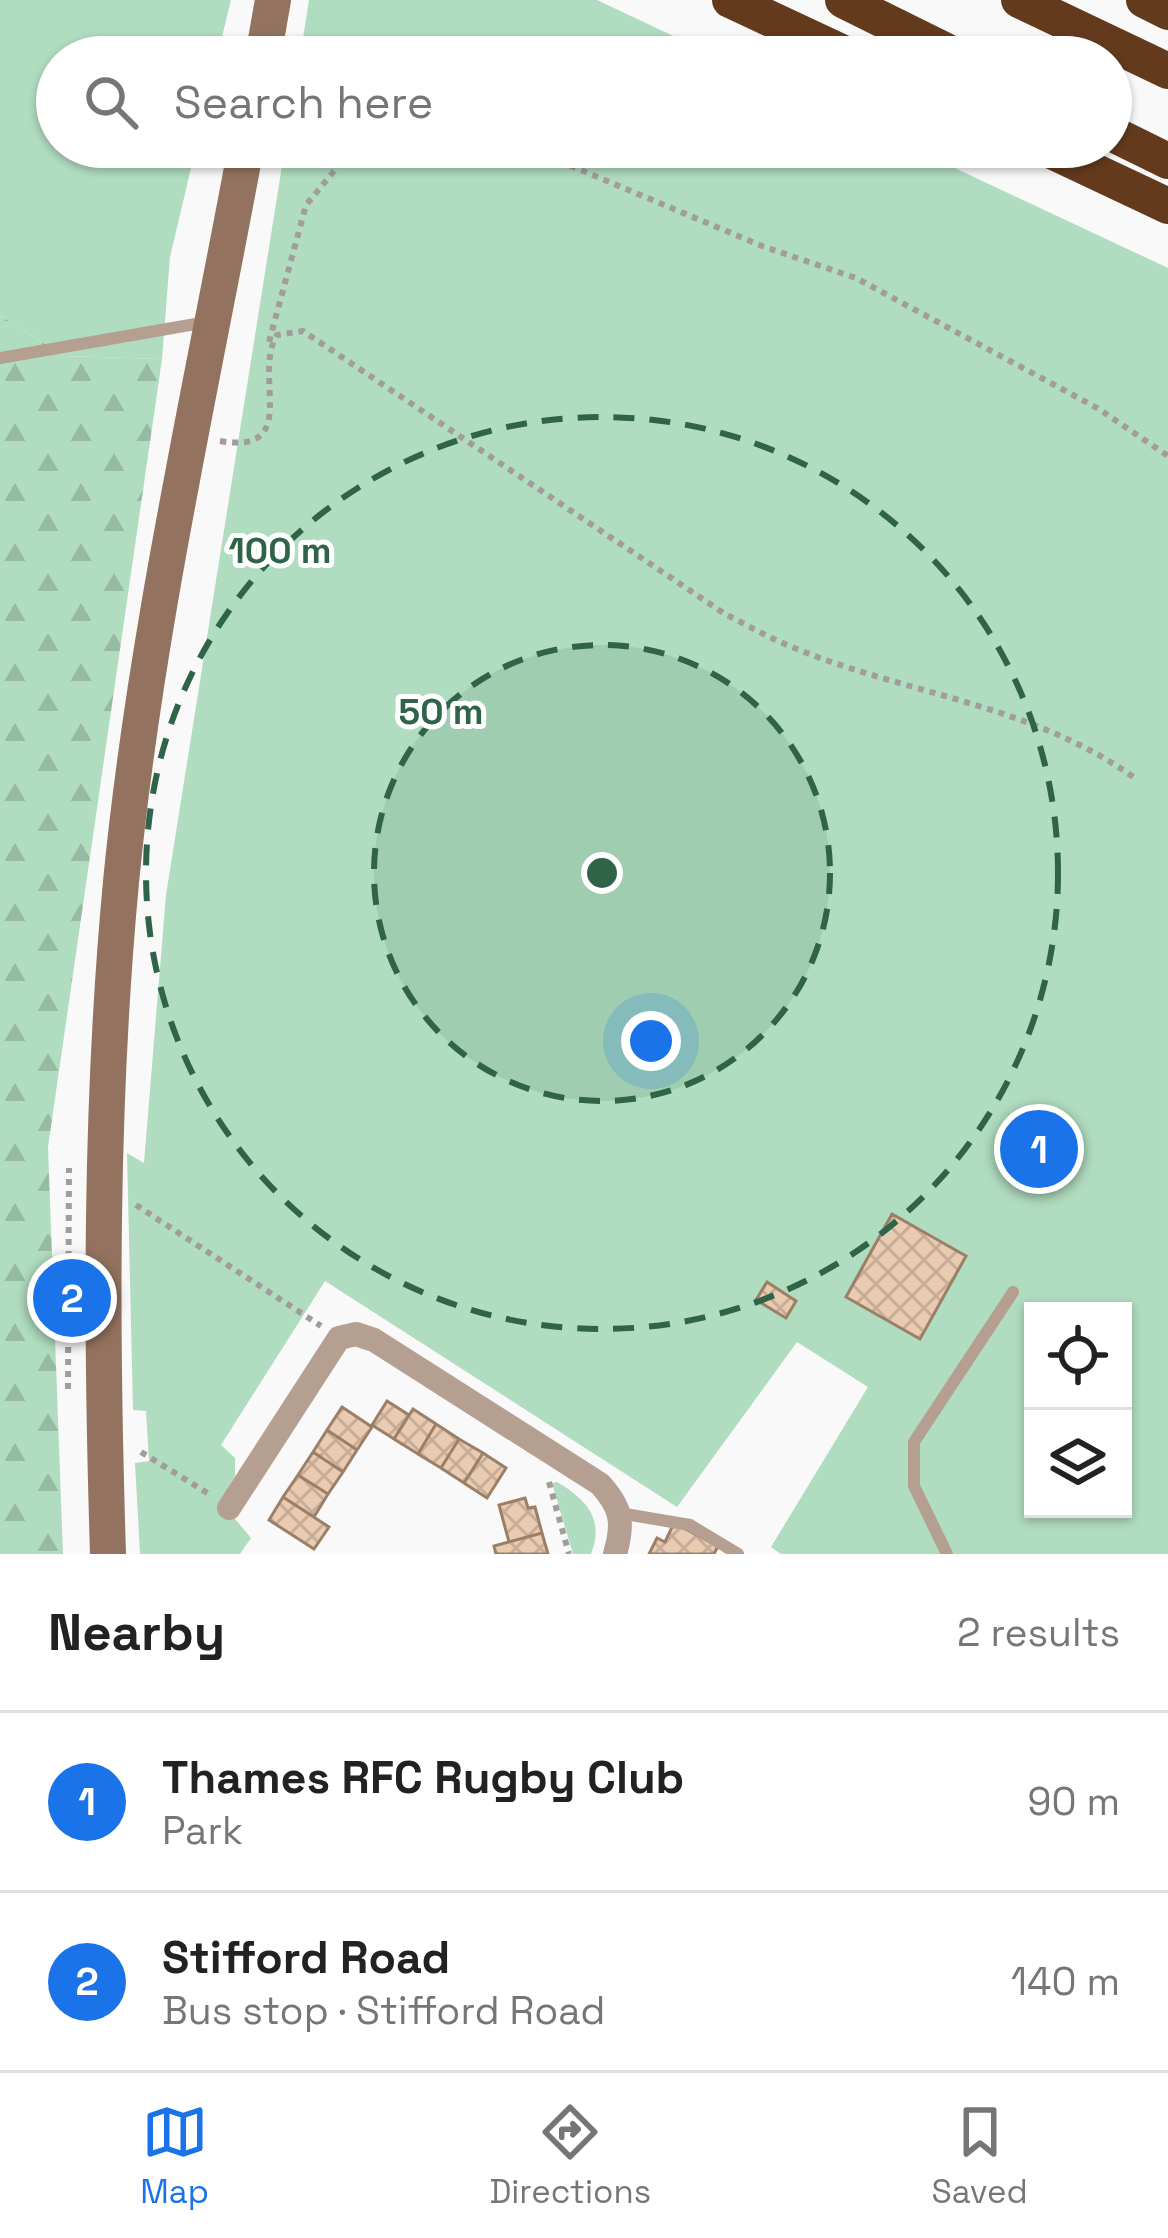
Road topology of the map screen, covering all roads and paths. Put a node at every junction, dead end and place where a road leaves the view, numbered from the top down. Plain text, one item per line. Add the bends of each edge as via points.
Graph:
1 (273, 0) edge
2 (730, 0) edge
3 (843, 0) edge
4 (1019, 0) edge
5 (1033, 0) edge
6 (1144, 0) edge
7 (1168, 12) edge
8 (1089, 33) junction
9 (266, 36) edge
10 (807, 36) edge
11 (916, 36) edge
12 (1095, 36) edge
13 (1132, 54) edge
14 (1168, 71) edge
15 (1132, 143) edge
16 (1168, 161) edge
17 (242, 168) edge
18 (337, 168) edge
19 (576, 168) edge
20 (1087, 168) edge
21 (1168, 206) edge
22 (214, 320) junction
23 (269, 348) junction
24 (0, 358) edge
25 (193, 436) junction
26 (1168, 456) edge
27 (1136, 779) dead end
28 (127, 1199) dead end
29 (1013, 1292) dead end
30 (339, 1338) junction
31 (141, 1452) dead end
32 (545, 1468) dead end
33 (229, 1508) joint
34 (620, 1513) junction
35 (108, 1554) edge
36 (568, 1554) edge
37 (615, 1554) edge
38 (738, 1554) edge
39 (947, 1554) edge

1 - 9 main road
2 - 10 highway
3 - 11 highway
4 - 8 highway
5 - 8 highway
6 - 7 highway
8 - 12 highway
13 - 14 highway
15 - 16 highway
17 - 22 main road
18 - 23 path via 306,205
19 - 26 path via 856,278 1099,409
20 - 21 highway
22 - 24 lane
22 - 25 main road
23 - 25 path via 269,424 261,437 236,443
23 - 27 path via 285,332 315,336 725,614 792,648 1041,724
25 - 35 main road via 133,786 106,1070
28 - 30 path
29 - 39 lane via 914,1442 914,1486
30 - 33 street
30 - 34 street via 374,1340 600,1484
31 - 33 path
32 - 36 path
34 - 37 street
34 - 38 lane via 690,1525

